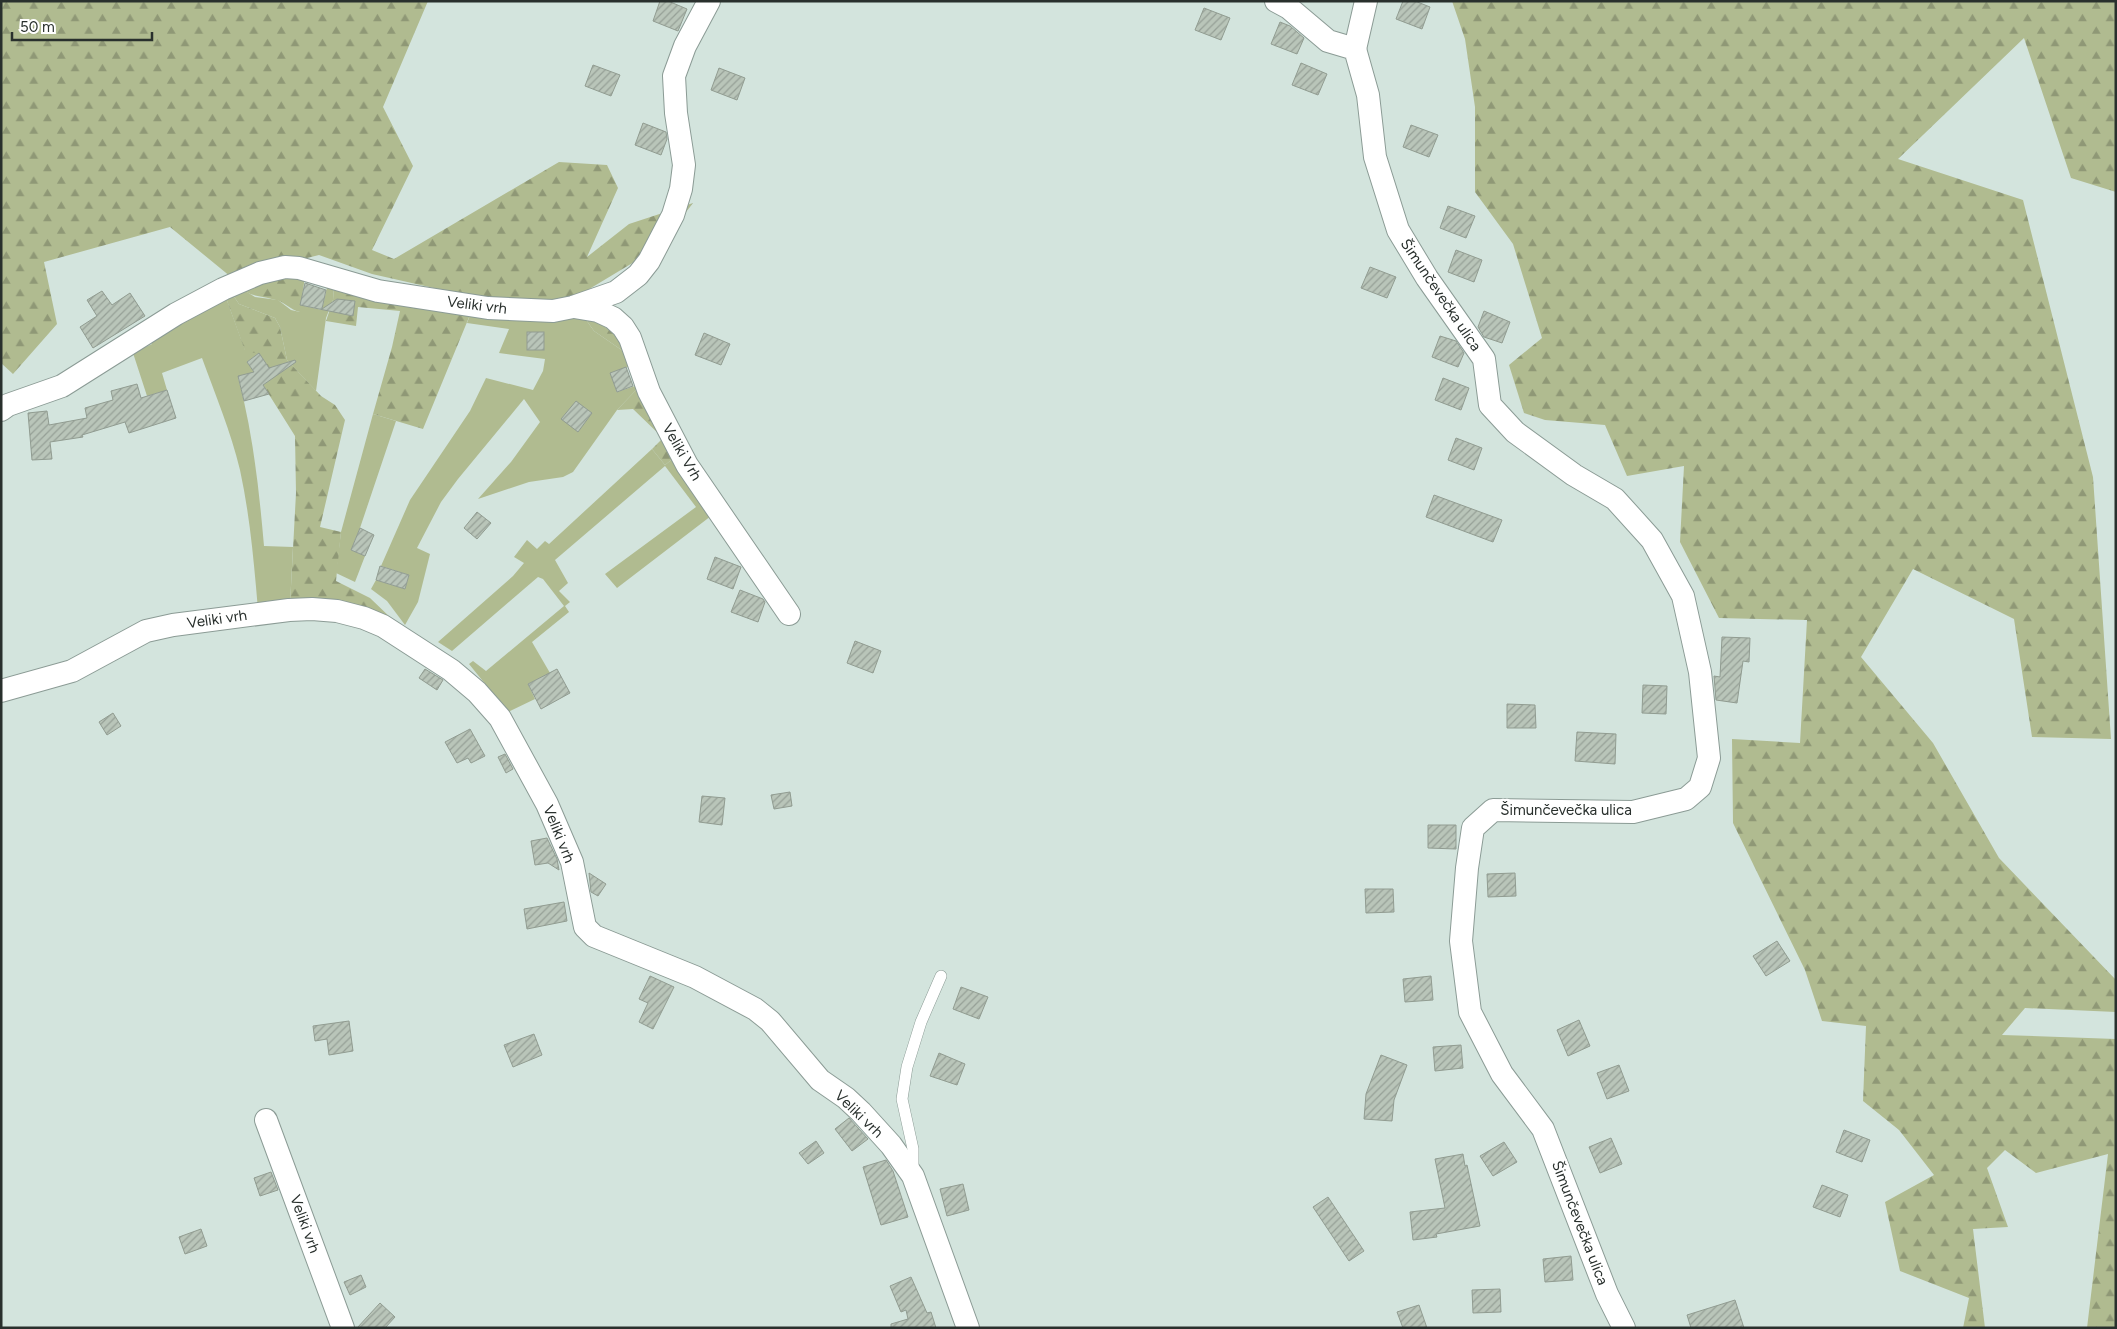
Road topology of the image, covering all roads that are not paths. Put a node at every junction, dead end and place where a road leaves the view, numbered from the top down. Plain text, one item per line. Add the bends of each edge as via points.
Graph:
1 (709, 1) edge
2 (1276, 1) edge
3 (1366, 1) edge
4 (1356, 50) junction
5 (573, 307) junction
6 (1, 410) edge
7 (789, 614) dead end
8 (1, 691) edge
9 (941, 976) dead end
10 (266, 1120) dead end
11 (913, 1176) junction
12 (343, 1328) edge
13 (968, 1328) edge
14 (1624, 1328) edge

1 - 5 street via 685,46 674,76 684,165 673,214 650,261 638,275 616,292
2 - 4 street via 1328,41
3 - 4 street, Šimunčevečka ulica
4 - 14 street, Šimunčevečka ulica via 1368,95 1375,156 1398,230 1484,359 1490,406 1515,432 1574,475 1615,499 1652,540 1683,596 1698,662 1709,758 1700,787 1686,799 1633,812 1493,810 1473,828 1467,868 1461,941 1470,1012 1502,1074 1543,1129 1607,1294
5 - 6 street, Veliki vrh via 553,311 488,308 378,292 299,268 285,267 260,273 223,289 176,314 62,386
5 - 7 street, Veliki Vrh via 598,311 623,327 649,392 687,465
8 - 11 street, Veliki vrh via 72,671 146,631 173,625 312,609 337,611 382,626 451,670 500,718 547,804 572,862 584,927 594,936 695,977 754,1009 770,1022 820,1080 861,1112
9 - 11 lane via 921,1022 902,1098 914,1149
10 - 12 street, Veliki vrh
11 - 13 street, Veliki vrh

